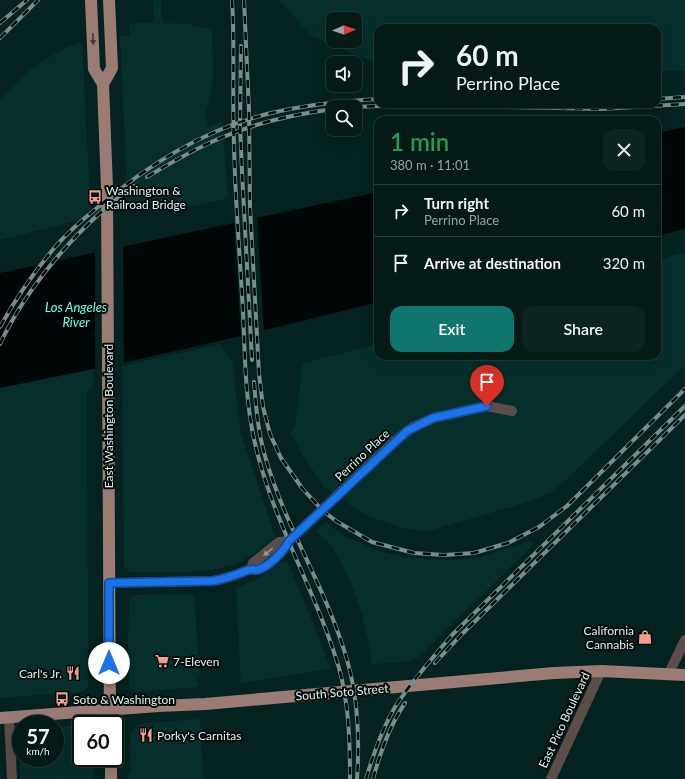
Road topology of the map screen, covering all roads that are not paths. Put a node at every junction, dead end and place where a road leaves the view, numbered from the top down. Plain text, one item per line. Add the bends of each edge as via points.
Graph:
1 (91, 0) edge
2 (109, 0) edge
3 (103, 84) junction
4 (512, 411) dead end
5 (109, 583) junction
6 (685, 640) edge
7 (601, 671) junction
8 (668, 675) junction
9 (685, 676) edge
10 (109, 710) junction
11 (109, 715) edge
12 (4, 718) edge
13 (111, 767) edge
14 (12, 779) edge
15 (112, 779) edge
16 (550, 779) edge

1 -> 3 main road, East Washington Boulevard via 94,69
2 - 3 main road, East Washington Boulevard via 112,68
3 - 5 main road, East Washington Boulevard via 108,228
4 - 5 street, Perrino Place via 487,406 433,418 413,427 289,541 279,542 253,563 251,569 212,581
5 - 10 main road, East Washington Boulevard
6 - 8 street
7 - 8 main road, South Soto Street
7 - 10 main road, South Soto Street
7 - 16 street, East Pico Boulevard
8 - 9 main road, South Soto Street
10 - 11 main road, East Washington Boulevard
10 - 12 main road, South Soto Street
12 - 14 street
13 - 15 main road

